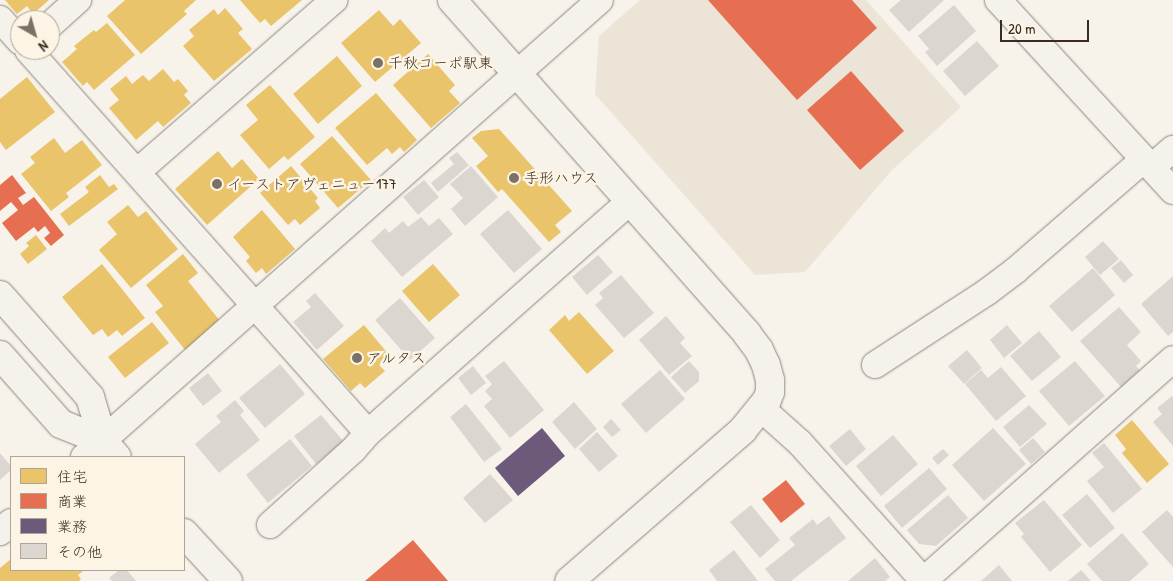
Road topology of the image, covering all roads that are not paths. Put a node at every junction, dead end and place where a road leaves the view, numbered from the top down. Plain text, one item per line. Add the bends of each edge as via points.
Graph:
1 (78, 0) edge
2 (334, 0) edge
3 (452, 0) edge
4 (600, 0) edge
5 (998, 0) edge
6 (60, 16) edge
7 (0, 19) edge
8 (10, 30) edge
9 (37, 60) edge
10 (517, 73) junction
11 (1173, 149) edge
12 (1148, 163) junction
13 (137, 172) junction
14 (1173, 191) edge
15 (629, 202) junction
16 (0, 295) edge
17 (256, 306) junction
18 (0, 354) edge
19 (1173, 358) edge
20 (874, 365) dead end
21 (762, 409) junction
22 (368, 433) junction
23 (102, 452) edge
24 (10, 523) edge
25 (270, 525) dead end
26 (0, 532) edge
27 (185, 533) edge
28 (228, 581) edge
29 (569, 581) edge
30 (924, 581) edge

1 - 6 street
2 - 13 street
3 - 10 street
4 - 10 street
5 - 12 street
7 - 8 street
9 - 13 street
10 - 15 street
10 - 17 street
11 - 12 street
12 - 14 street
12 - 20 street via 1016,270
13 - 17 street
15 - 21 street via 759,350 766,365 770,392
15 - 22 street
16 - 23 street via 90,397
17 - 22 street
17 - 23 street
18 - 23 street via 61,424
19 - 30 street
21 - 29 street via 743,430
21 - 30 street via 800,443
22 - 25 street
24 - 26 street
27 - 28 street

